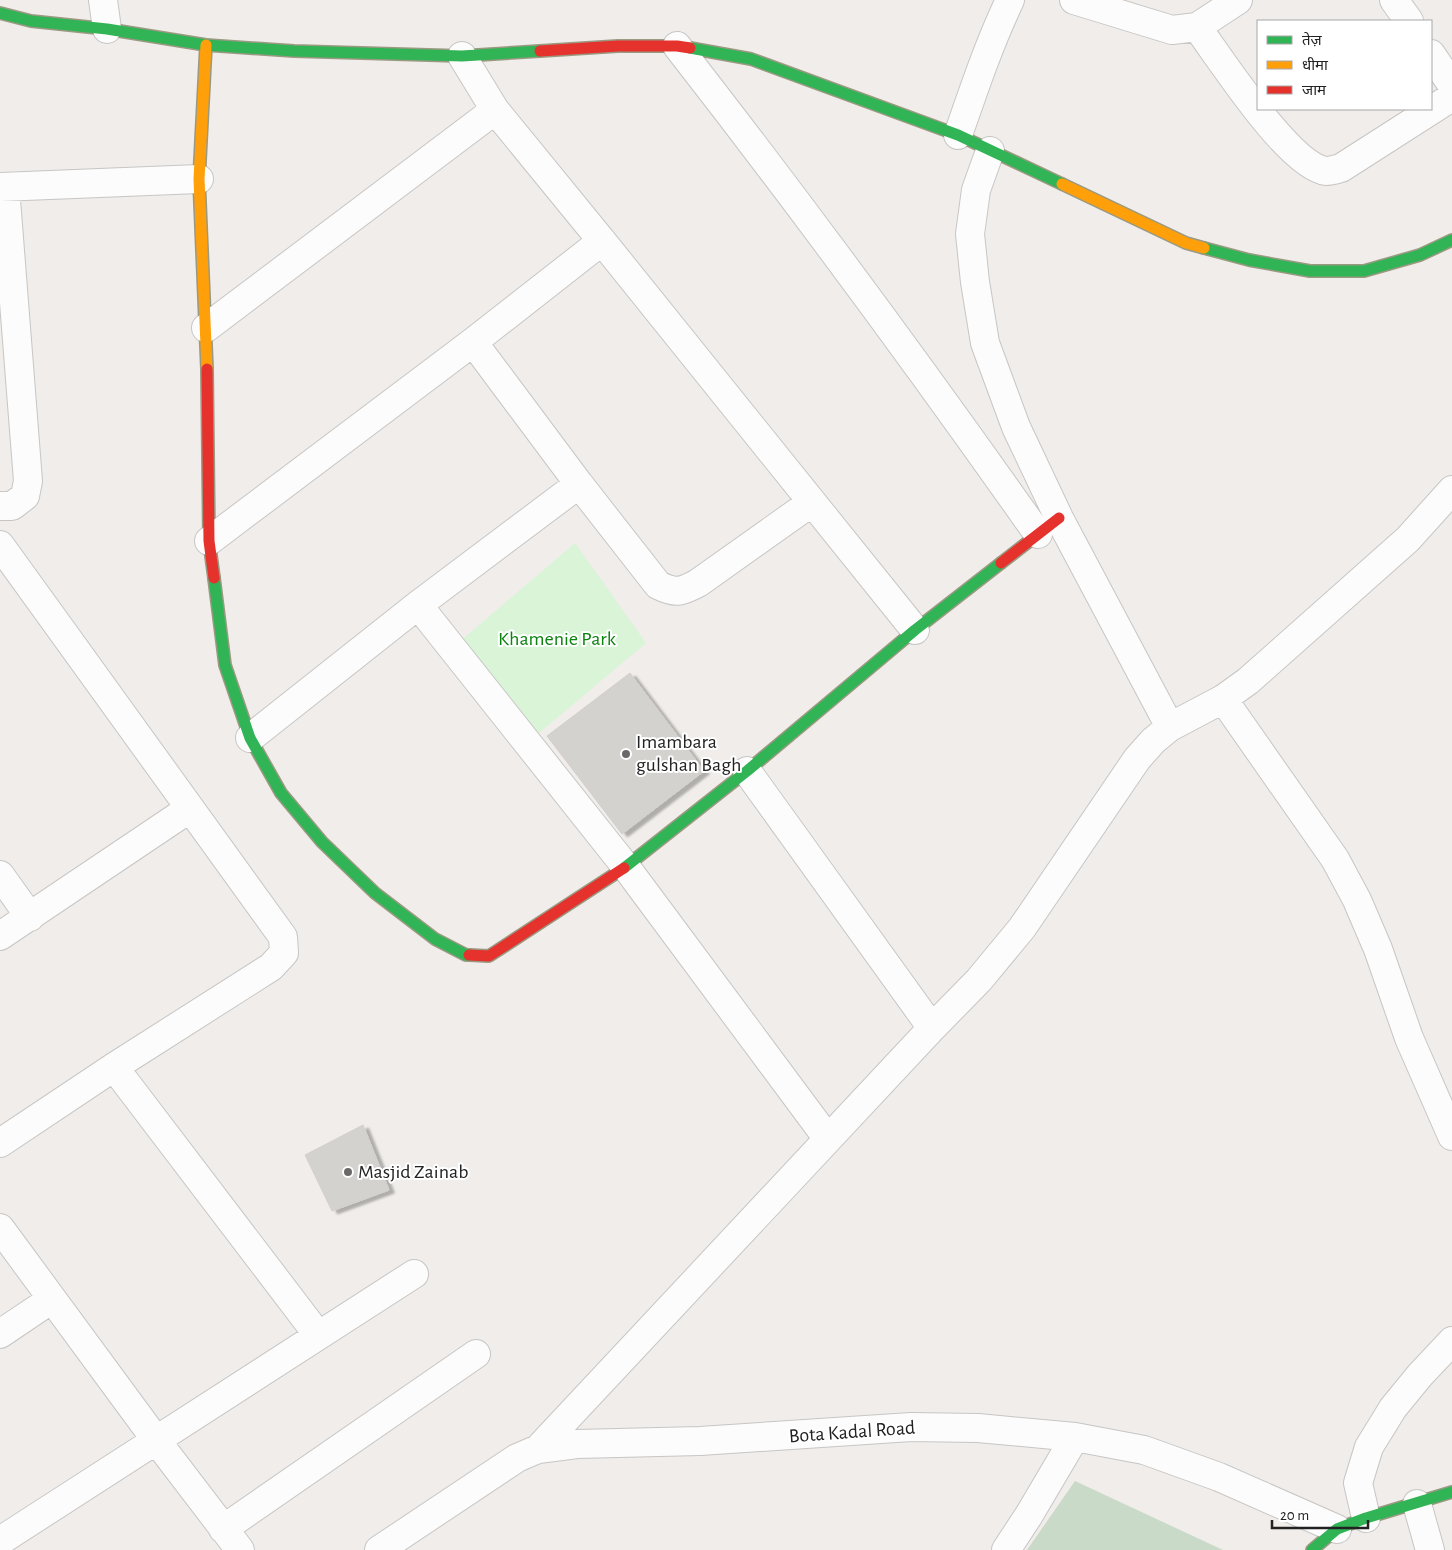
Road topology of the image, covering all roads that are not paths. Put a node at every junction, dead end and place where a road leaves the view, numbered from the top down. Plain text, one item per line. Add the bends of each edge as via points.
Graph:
1 (103, 0) edge
2 (1010, 0) edge
3 (1074, 0) edge
4 (1238, 0) edge
5 (1394, 0) edge
6 (0, 13) edge
7 (1408, 20) edge
8 (1197, 27) junction
9 (107, 29) junction
10 (206, 45) junction
11 (677, 46) junction
12 (1432, 55) edge
13 (462, 56) junction
14 (1452, 85) edge
15 (1452, 97) edge
16 (495, 110) junction
17 (1257, 110) edge
18 (1257, 110) edge
19 (1432, 110) edge
20 (1432, 110) edge
21 (958, 135) junction
22 (990, 151) junction
23 (199, 180) junction
24 (3, 187) edge
25 (1452, 240) edge
26 (602, 241) junction
27 (206, 328) junction
28 (473, 342) junction
29 (579, 484) junction
30 (1452, 490) edge
31 (812, 502) junction
32 (0, 506) edge
33 (1048, 526) junction
34 (209, 541) junction
35 (0, 546) edge
36 (418, 605) junction
37 (914, 630) junction
38 (1223, 699) junction
39 (1170, 726) junction
40 (250, 738) junction
41 (747, 771) junction
42 (189, 809) junction
43 (626, 867) junction
44 (0, 875) edge
45 (30, 917) junction
46 (0, 936) edge
47 (932, 1028) junction
48 (114, 1067) junction
49 (1452, 1136) edge
50 (828, 1140) junction
51 (0, 1143) edge
52 (0, 1228) edge
53 (414, 1274) dead end
54 (52, 1299) junction
55 (0, 1334) edge
56 (318, 1335) junction
57 (1452, 1341) edge
58 (476, 1354) dead end
59 (1075, 1437) junction
60 (156, 1440) junction
61 (538, 1449) junction
62 (1452, 1492) edge
63 (1418, 1504) junction
64 (1366, 1518) junction
65 (223, 1529) junction
66 (1337, 1529) junction
67 (0, 1542) edge
68 (240, 1550) edge
69 (379, 1550) edge
70 (1006, 1550) edge
71 (1312, 1550) edge
72 (1430, 1550) edge

1 - 9 street
2 - 21 street
3 - 8 street via 1172,30
4 - 8 street
5 - 7 street
6 - 9 street via 31,21
8 - 18 street
9 - 10 street
10 - 13 street
10 - 23 street
11 - 13 street via 618,46
11 - 21 street via 751,59
11 - 33 street via 948,406
12 - 14 street
13 - 16 street
15 - 19 street
16 - 26 street
16 - 27 street
17 - 20 street via 1287,146 1307,162 1326,171 1341,168
21 - 22 street
22 - 25 street via 1186,243 1301,270 1364,271 1420,255
22 - 33 street via 976,190 970,234 975,282 985,343
23 - 24 street
23 - 27 street
24 - 32 street via 28,481 26,496 12,506
26 - 28 street
26 - 31 street
27 - 34 street
28 - 29 street
28 - 34 street
29 - 31 street via 658,585 671,592 686,590 698,583
29 - 36 street
30 - 38 street via 1408,539
31 - 37 street
33 - 37 street
33 - 39 street
34 - 40 street via 225,665
35 - 42 street
36 - 40 street
36 - 43 street
37 - 41 street
38 - 39 street
38 - 49 street via 1335,859 1357,900 1409,1038
39 - 47 street via 1137,759 1022,928 979,980
40 - 43 street via 281,793 322,842 374,893 436,939 466,955 489,956
41 - 43 street
41 - 47 street
42 - 45 street
42 - 48 street via 283,937 284,953 272,967
43 - 50 street
44 - 45 street
45 - 46 street
47 - 50 street
48 - 51 street
48 - 56 street
50 - 61 street
52 - 54 street
53 - 56 street
54 - 55 street
54 - 60 street
56 - 60 street
57 - 64 street via 1393,1408 1369,1447 1358,1483
58 - 65 street
59 - 61 street, Bota Kadal Road via 978,1428 911,1427 700,1441 577,1444
59 - 66 street, Bota Kadal Road via 1144,1450 1188,1465
59 - 70 street
60 - 65 street
60 - 67 street
61 - 69 street, Bota Kadal Road via 517,1458
62 - 63 street
63 - 64 street
63 - 72 street
64 - 66 street
65 - 68 street
66 - 71 street

